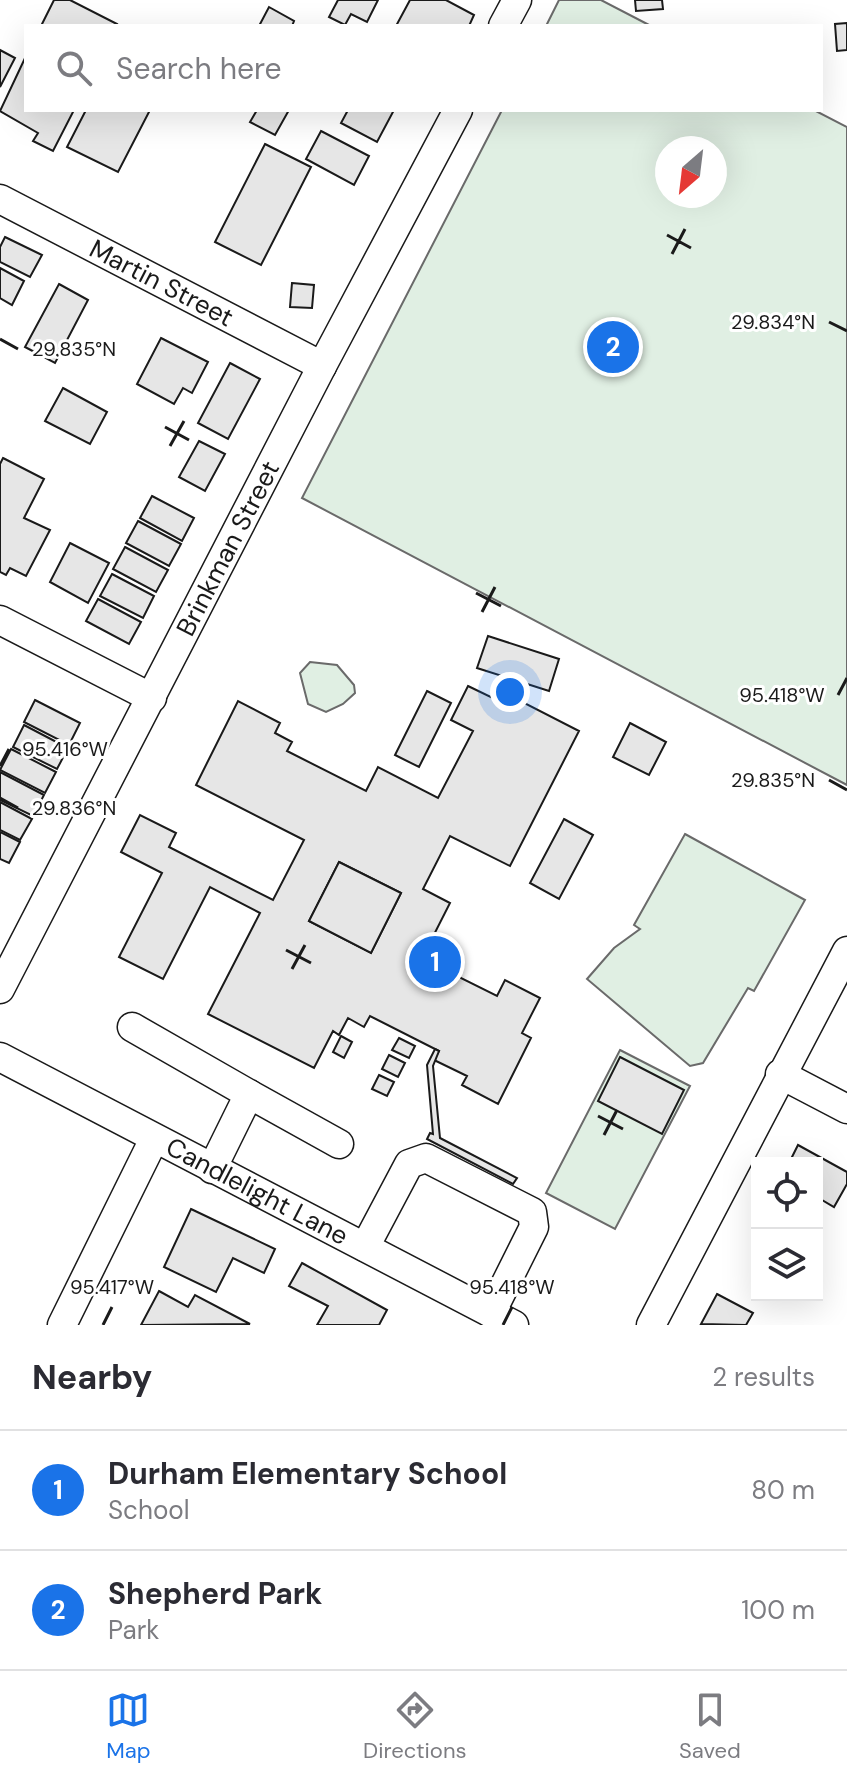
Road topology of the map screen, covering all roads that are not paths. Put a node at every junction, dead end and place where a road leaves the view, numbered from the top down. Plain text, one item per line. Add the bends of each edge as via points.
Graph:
1 (517, 0) edge
2 (504, 24) edge
3 (457, 112) edge
4 (4, 210) edge
5 (322, 366) junction
6 (0, 620) edge
7 (152, 698) junction
8 (847, 951) edge
9 (0, 989) edge
10 (132, 1027) dead end
11 (0, 1057) edge
12 (780, 1074) junction
13 (249, 1094) junction
14 (847, 1109) edge
15 (154, 1139) junction
16 (339, 1144) dead end
17 (212, 1169) junction
18 (365, 1247) junction
19 (503, 1319) edge
20 (62, 1325) edge
21 (651, 1325) edge

1 - 2 street
3 - 5 street, Brinkman Street
4 - 5 street, Martin Street
5 - 7 street, Brinkman Street
6 - 7 street
7 - 9 street, Brinkman Street
8 - 12 street
10 - 13 street
11 - 15 street, Candlelight Lane
12 - 14 street
12 - 21 street
13 - 16 street
13 - 17 street
15 - 17 street, Candlelight Lane
15 - 20 street
17 - 18 street, Candlelight Lane
18 - 19 street, Candlelight Lane
18 - 19 street via 409,1164 426,1158 532,1212 534,1227

